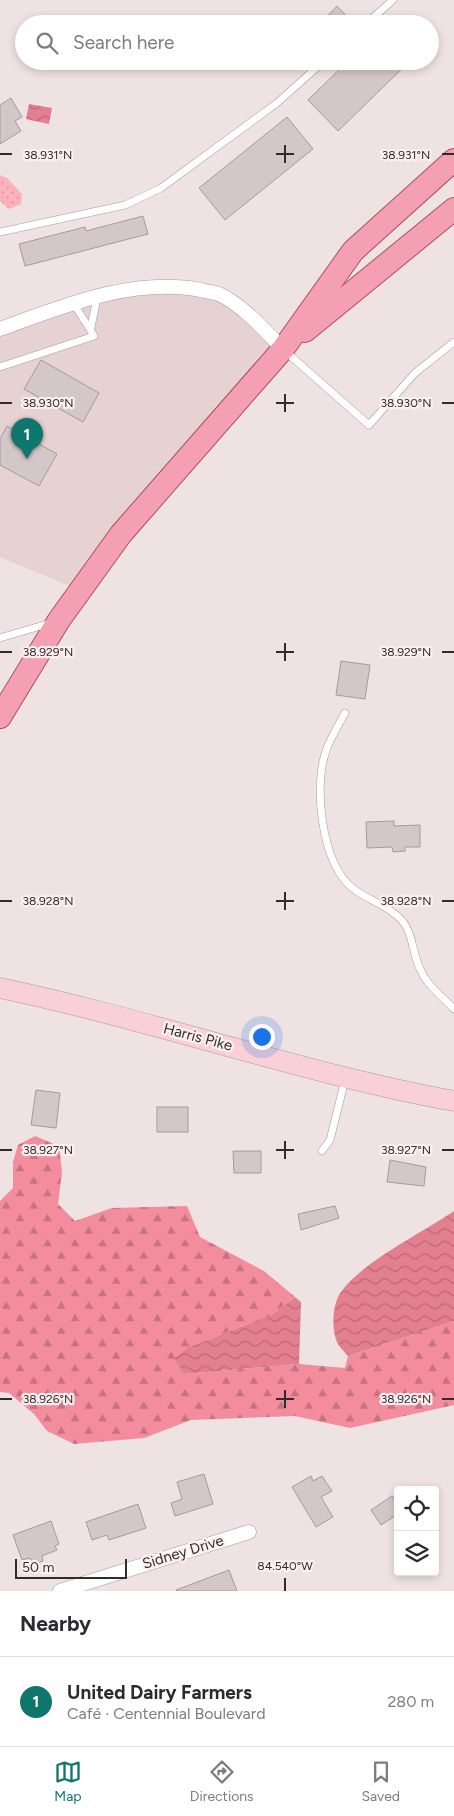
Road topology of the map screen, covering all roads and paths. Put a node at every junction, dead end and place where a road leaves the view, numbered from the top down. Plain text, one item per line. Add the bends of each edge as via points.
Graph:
1 (393, 0) edge
2 (376, 15) edge
3 (314, 70) edge
4 (454, 160) edge
5 (454, 209) edge
6 (0, 232) edge
7 (96, 298) junction
8 (74, 304) junction
9 (90, 327) junction
10 (0, 329) edge
11 (454, 342) edge
12 (283, 349) junction
13 (0, 366) edge
14 (59, 620) junction
15 (0, 638) edge
16 (345, 713) dead end
17 (0, 717) edge
18 (0, 988) edge
19 (454, 1009) edge
20 (346, 1077) junction
21 (454, 1101) edge
22 (322, 1151) dead end
23 (249, 1532) dead end
24 (60, 1591) edge

1 - 2 lane
3 - 6 lane via 277,103 161,188 124,205
4 - 12 main road via 353,251
5 - 12 main road
7 - 8 street
7 - 9 lane
7 - 12 street via 132,289 181,287 219,294 249,315
8 - 9 lane
8 - 10 street
9 - 13 lane via 94,336
11 - 12 lane via 415,373 369,425
12 - 14 main road via 121,534
14 - 15 lane
14 - 17 main road
16 - 19 lane via 324,755 321,786 321,824 335,865 348,885 386,906 405,925 426,983
18 - 20 main road, Harris Pike via 148,1023
20 - 21 main road, Harris Pike
20 - 22 lane via 336,1123
23 - 24 street, Sidney Drive

